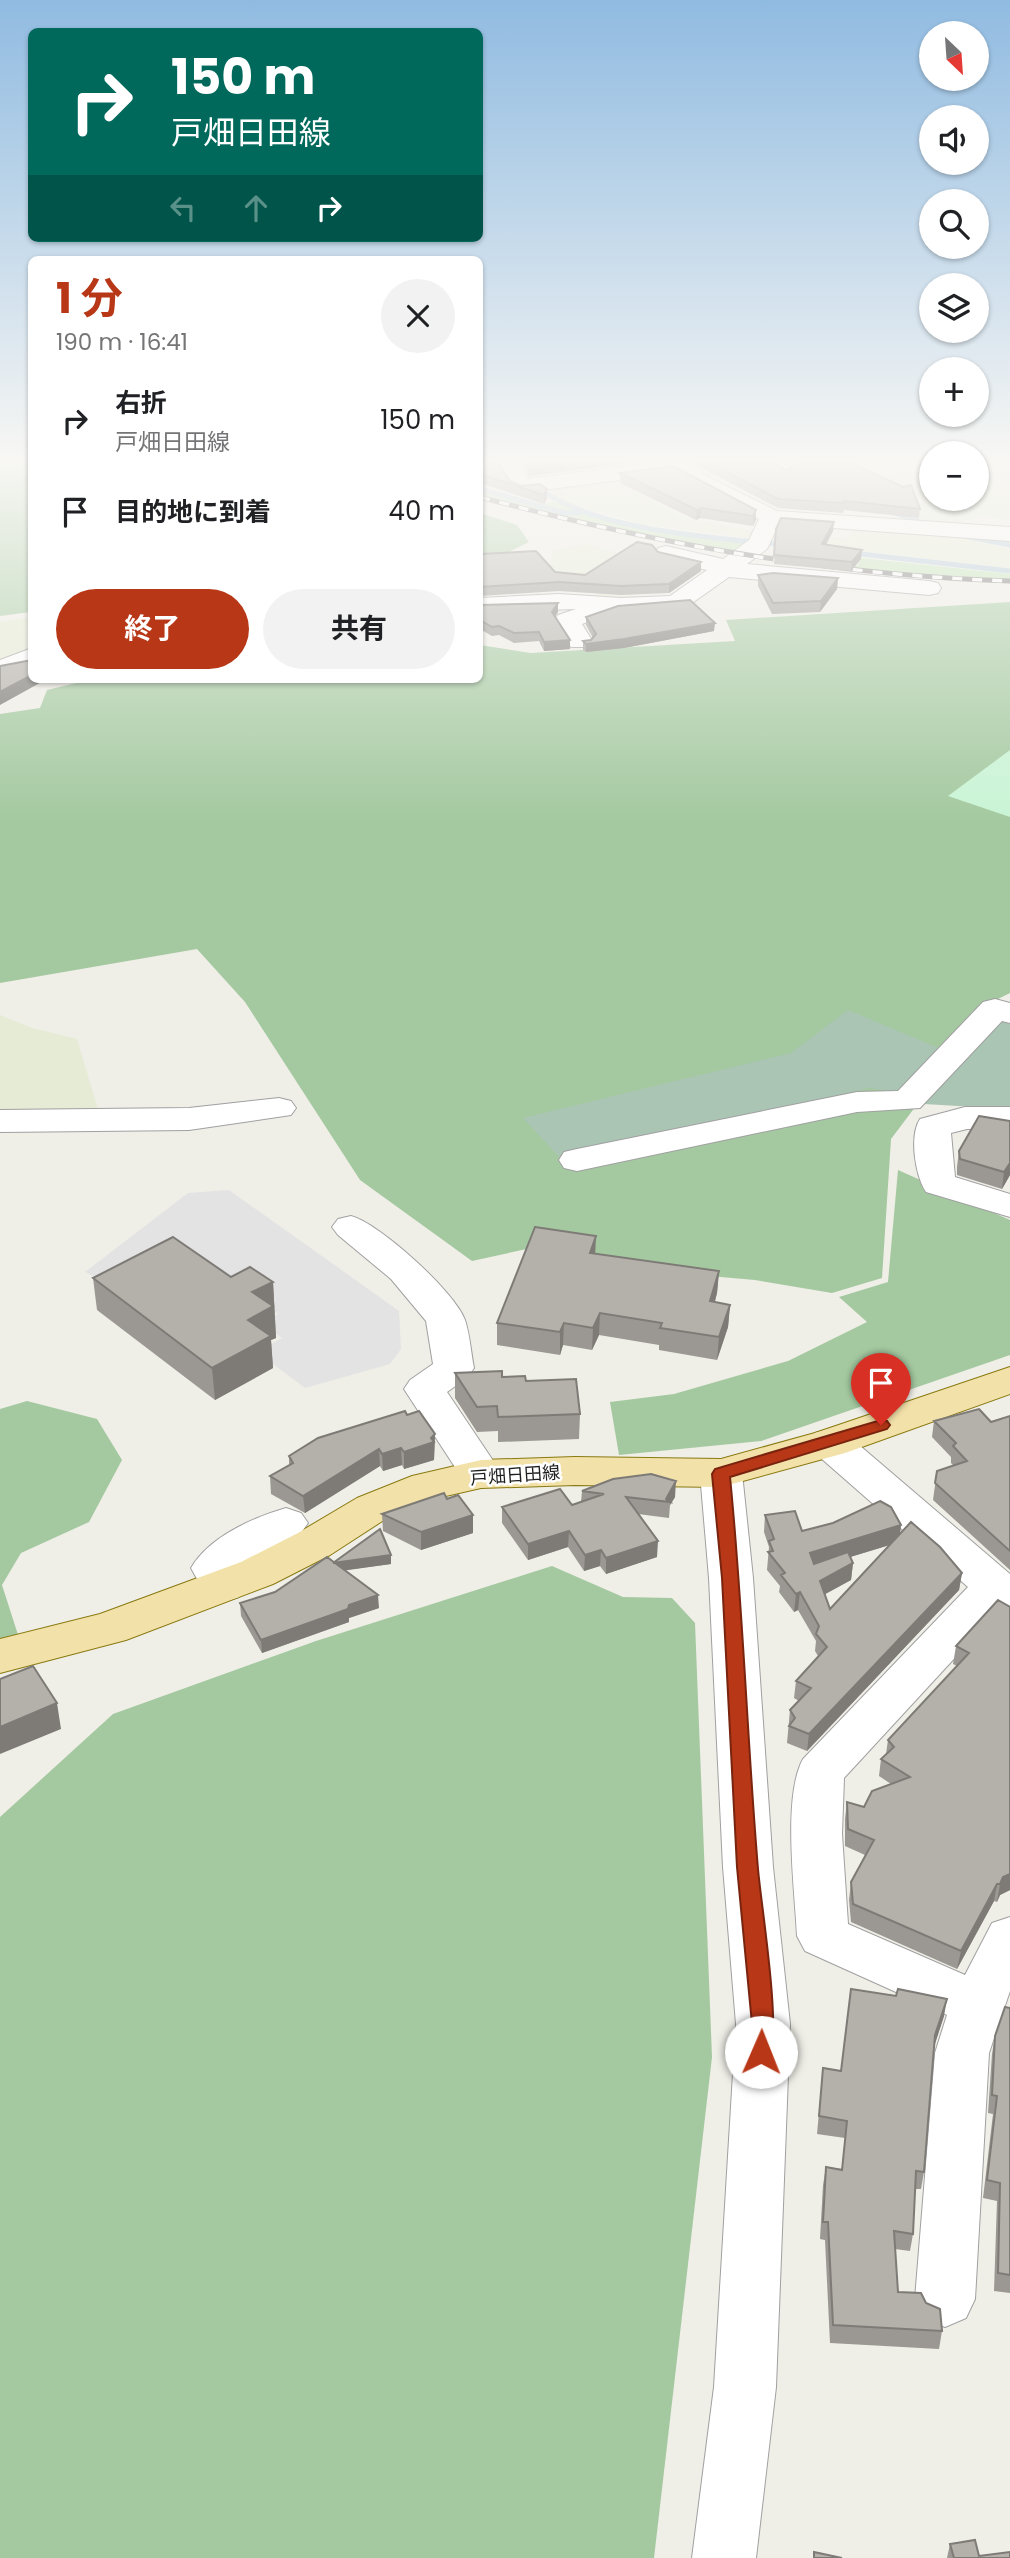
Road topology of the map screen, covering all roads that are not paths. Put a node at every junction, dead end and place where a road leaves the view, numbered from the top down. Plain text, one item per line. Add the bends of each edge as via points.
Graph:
1 (489, 582) edge
2 (705, 582) edge
3 (781, 582) edge
4 (929, 588) dead end
5 (505, 604) junction
6 (483, 605) edge
7 (621, 605) junction
8 (580, 642) edge
9 (28, 658) edge
10 (0, 669) edge
11 (1010, 1013) edge
12 (279, 1108) dead end
13 (1010, 1118) edge
14 (0, 1121) edge
15 (577, 1160) dead end
16 (1010, 1206) edge
17 (351, 1227) dead end
18 (1010, 1381) edge
19 (830, 1443) junction
20 (481, 1474) junction
21 (721, 1474) junction
22 (286, 1523) dead end
23 (223, 1586) junction
24 (1004, 1593) edge
25 (0, 1656) edge
26 (1010, 1937) edge
27 (977, 2004) junction
28 (945, 2299) dead end
29 (724, 2558) edge

1 - 5 street
2 - 7 street via 676,603
3 - 4 street via 799,587
5 - 6 street
5 - 7 street
7 - 8 street via 567,620
9 - 10 street
11 - 15 street via 995,1009 908,1101 857,1102
12 - 14 street via 189,1119
13 - 16 street via 964,1118 933,1127 939,1184
17 - 20 street via 405,1271 445,1319 454,1368 424,1389
18 - 19 main road, 戸畑日田線
19 - 21 main road, 戸畑日田線
19 - 24 street
20 - 21 main road, 戸畑日田線
20 - 23 main road, 戸畑日田線 via 412,1490 372,1508 303,1550
21 - 29 street via 763,2024 745,2387
22 - 23 street via 226,1554 213,1569
23 - 25 main road, 戸畑日田線 via 110,1628
24 - 27 street via 820,1772 817,1834 822,1936
26 - 27 street
27 - 28 street via 962,2053

